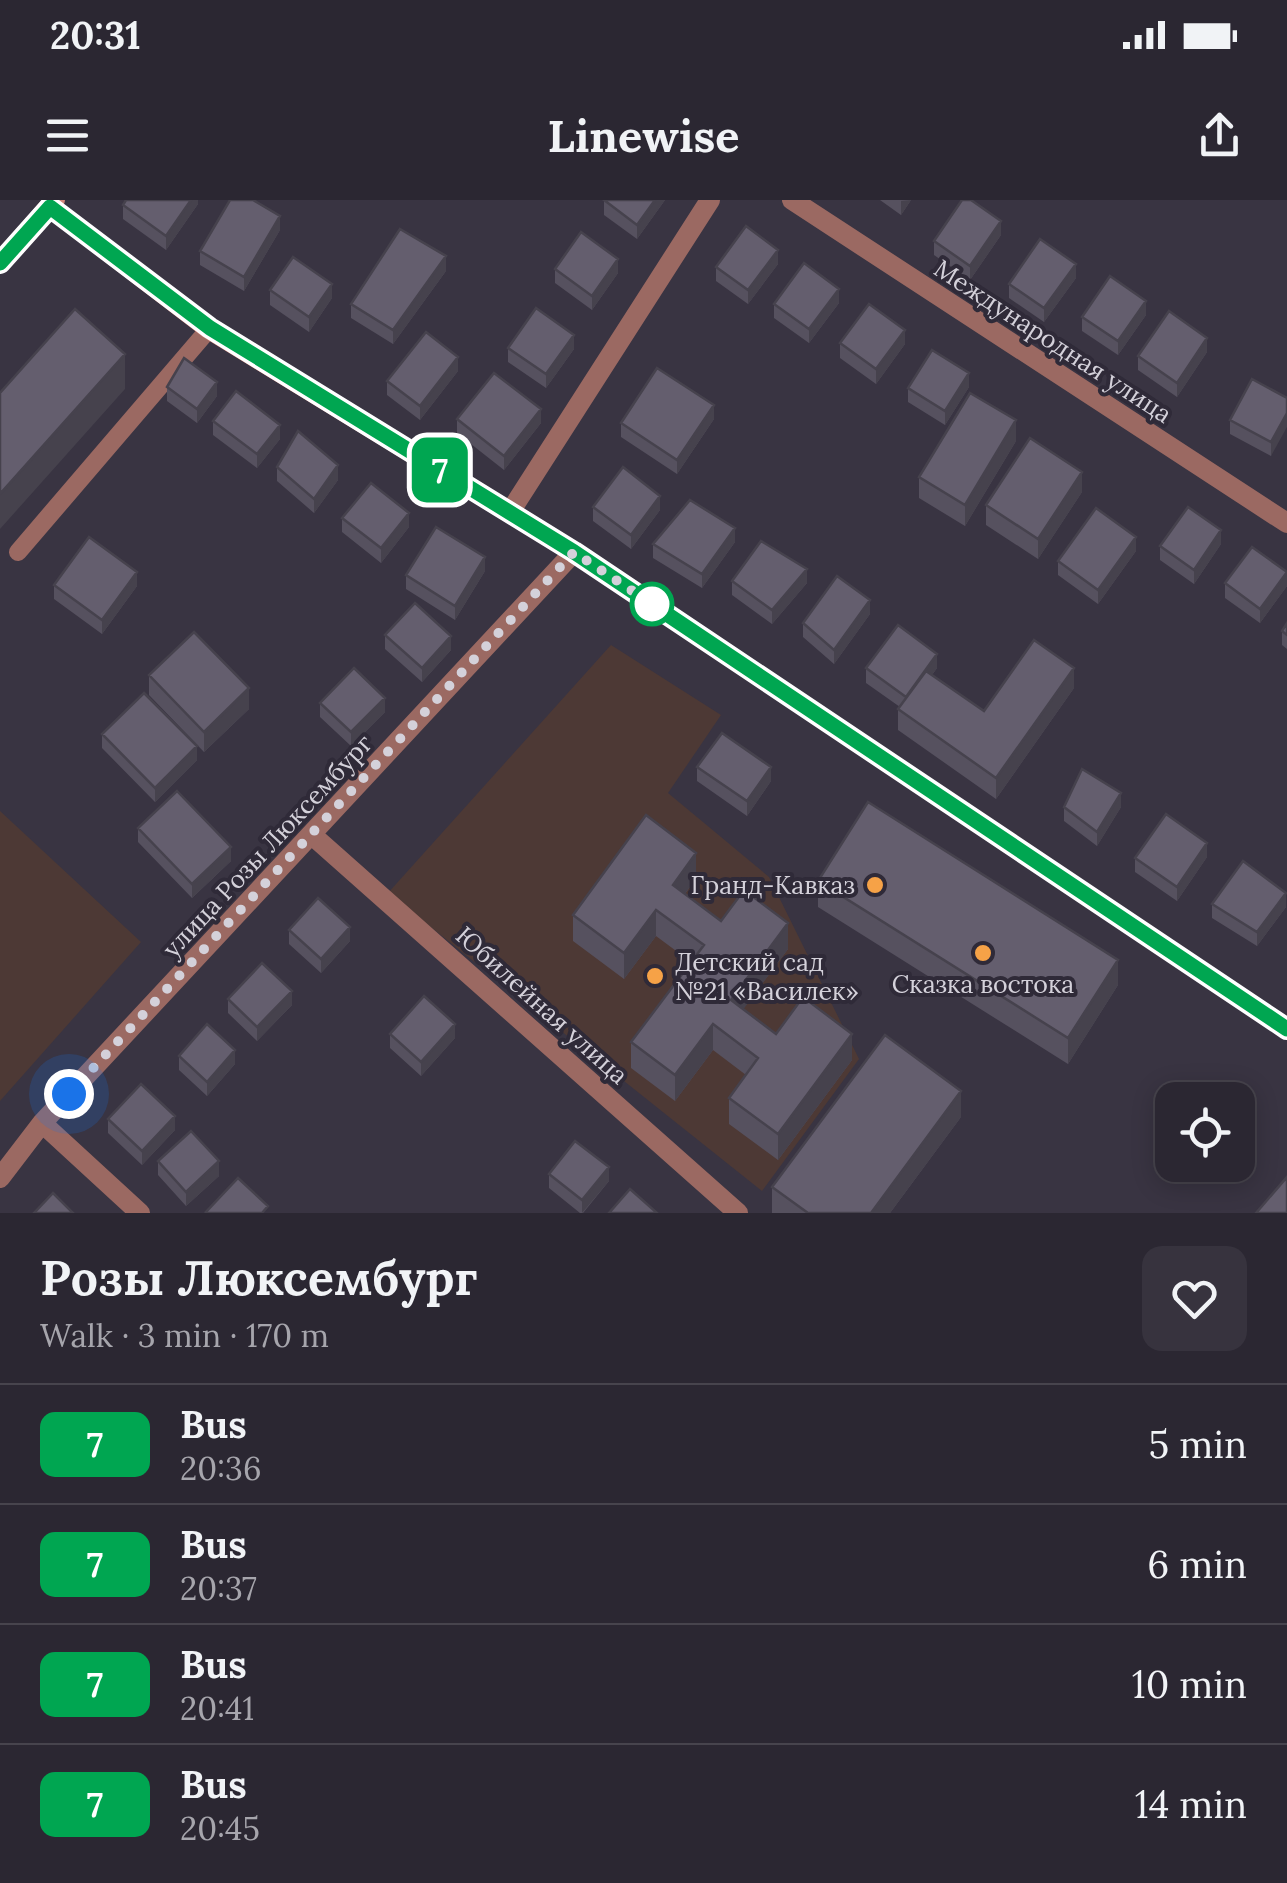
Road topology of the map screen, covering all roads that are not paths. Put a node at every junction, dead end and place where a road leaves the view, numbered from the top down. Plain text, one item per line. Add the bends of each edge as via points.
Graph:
1 (710, 200) edge
2 (792, 200) edge
3 (48, 202) edge
4 (0, 263) edge
5 (210, 328) junction
6 (510, 512) junction
7 (1287, 524) edge
8 (18, 552) dead end
9 (574, 552) junction
10 (312, 834) junction
11 (1287, 1029) edge
12 (42, 1123) junction
13 (0, 1178) edge
14 (140, 1213) edge
15 (738, 1213) edge

1 - 6 street
2 - 7 street, Международная улица
3 - 4 main road
3 - 5 main road
5 - 6 main road
5 - 8 lane
6 - 9 main road
9 - 10 street, улица Розы Люксембург
9 - 11 main road
10 - 12 street, улица Розы Люксембург
10 - 15 street, Юбилейная улица
12 - 13 street, улица Розы Люксембург
12 - 14 street

